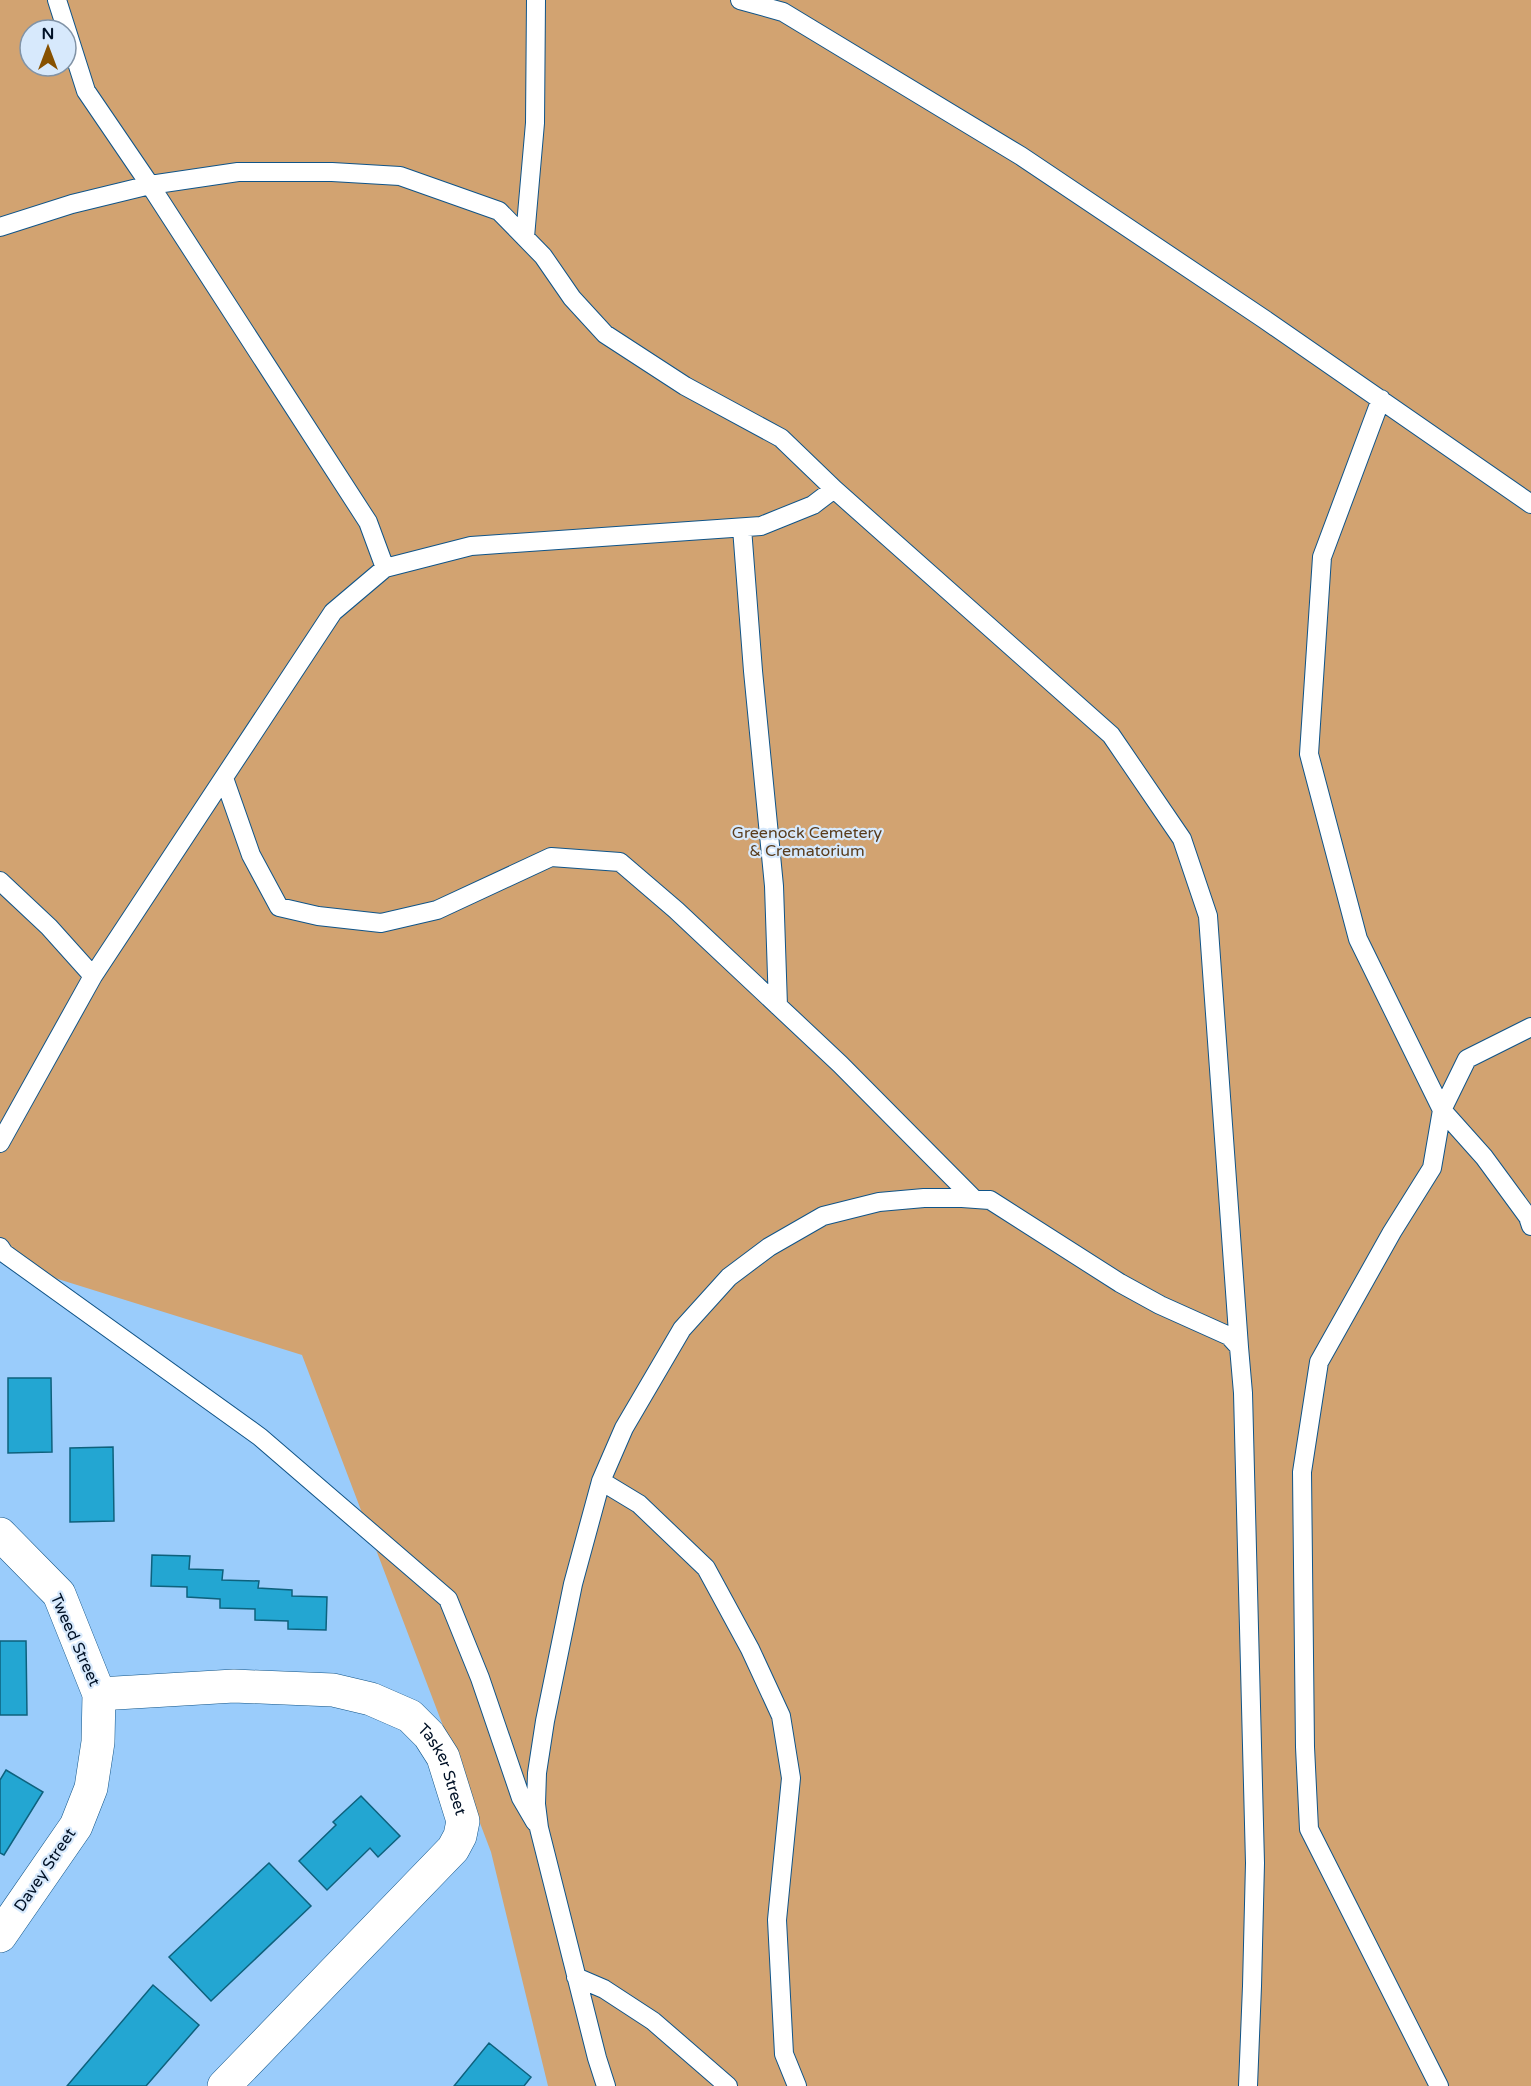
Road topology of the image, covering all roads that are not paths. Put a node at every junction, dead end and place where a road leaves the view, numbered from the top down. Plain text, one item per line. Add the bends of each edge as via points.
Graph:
1 (57, 0) edge
2 (536, 0) edge
3 (740, 0) edge
4 (150, 185) junction
5 (0, 227) edge
6 (525, 237) junction
7 (1381, 399) junction
8 (834, 489) junction
9 (1531, 504) edge
10 (742, 528) junction
11 (385, 568) junction
12 (224, 778) junction
13 (0, 881) edge
14 (93, 976) junction
15 (778, 1006) junction
16 (1531, 1027) edge
17 (1442, 1110) junction
18 (0, 1143) edge
19 (974, 1199) junction
20 (1531, 1226) edge
21 (0, 1246) edge
22 (1239, 1347) junction
23 (601, 1480) junction
24 (0, 1534) edge
25 (99, 1694) junction
26 (539, 1828) junction
27 (0, 1936) edge
28 (576, 1977) junction
29 (224, 2086) edge
30 (606, 2086) edge
31 (728, 2086) edge
32 (797, 2086) edge
33 (1248, 2086) edge
34 (1439, 2086) edge

1 - 4 lane via 86,92
2 - 6 lane via 535,123
3 - 7 lane via 783,12 1021,156
4 - 5 lane
4 - 6 lane via 238,172 400,176 499,211
4 - 11 lane via 368,522
6 - 8 lane via 605,334 685,386 781,438
7 - 9 lane
7 - 17 lane via 1322,557 1309,754 1358,939
8 - 10 lane via 813,505 761,526
8 - 22 lane via 1111,735 1182,839 1208,916
10 - 11 lane via 471,546
10 - 15 lane via 774,886
11 - 12 lane via 333,612
12 - 14 lane
12 - 15 lane via 251,855 279,908 381,923 437,910 551,857 620,862
13 - 14 lane
14 - 18 lane
15 - 19 lane
16 - 17 lane via 1467,1059
17 - 20 lane via 1484,1157
17 - 34 lane via 1432,1168 1318,1362 1302,1472 1308,1829
19 - 22 lane via 990,1200 1120,1283 1229,1336
19 - 23 lane via 879,1202 823,1216 769,1247 729,1277 682,1329 624,1428
21 - 26 lane via 4,1253 260,1437 448,1599 521,1798
22 - 33 lane via 1254,1863
23 - 26 lane via 573,1584 545,1721 537,1773
23 - 32 lane via 639,1504 706,1568 781,1716 791,1778 777,1920 784,2054
24 - 25 street, Tweed Street via 59,1594
25 - 27 street, Davey Street via 98,1742 91,1788 76,1826
25 - 29 street, Tasker Street via 234,1686 333,1690 371,1699 410,1716 443,1757 463,1821 453,1849
26 - 28 lane
28 - 30 lane
28 - 31 lane via 604,1989 653,2021

